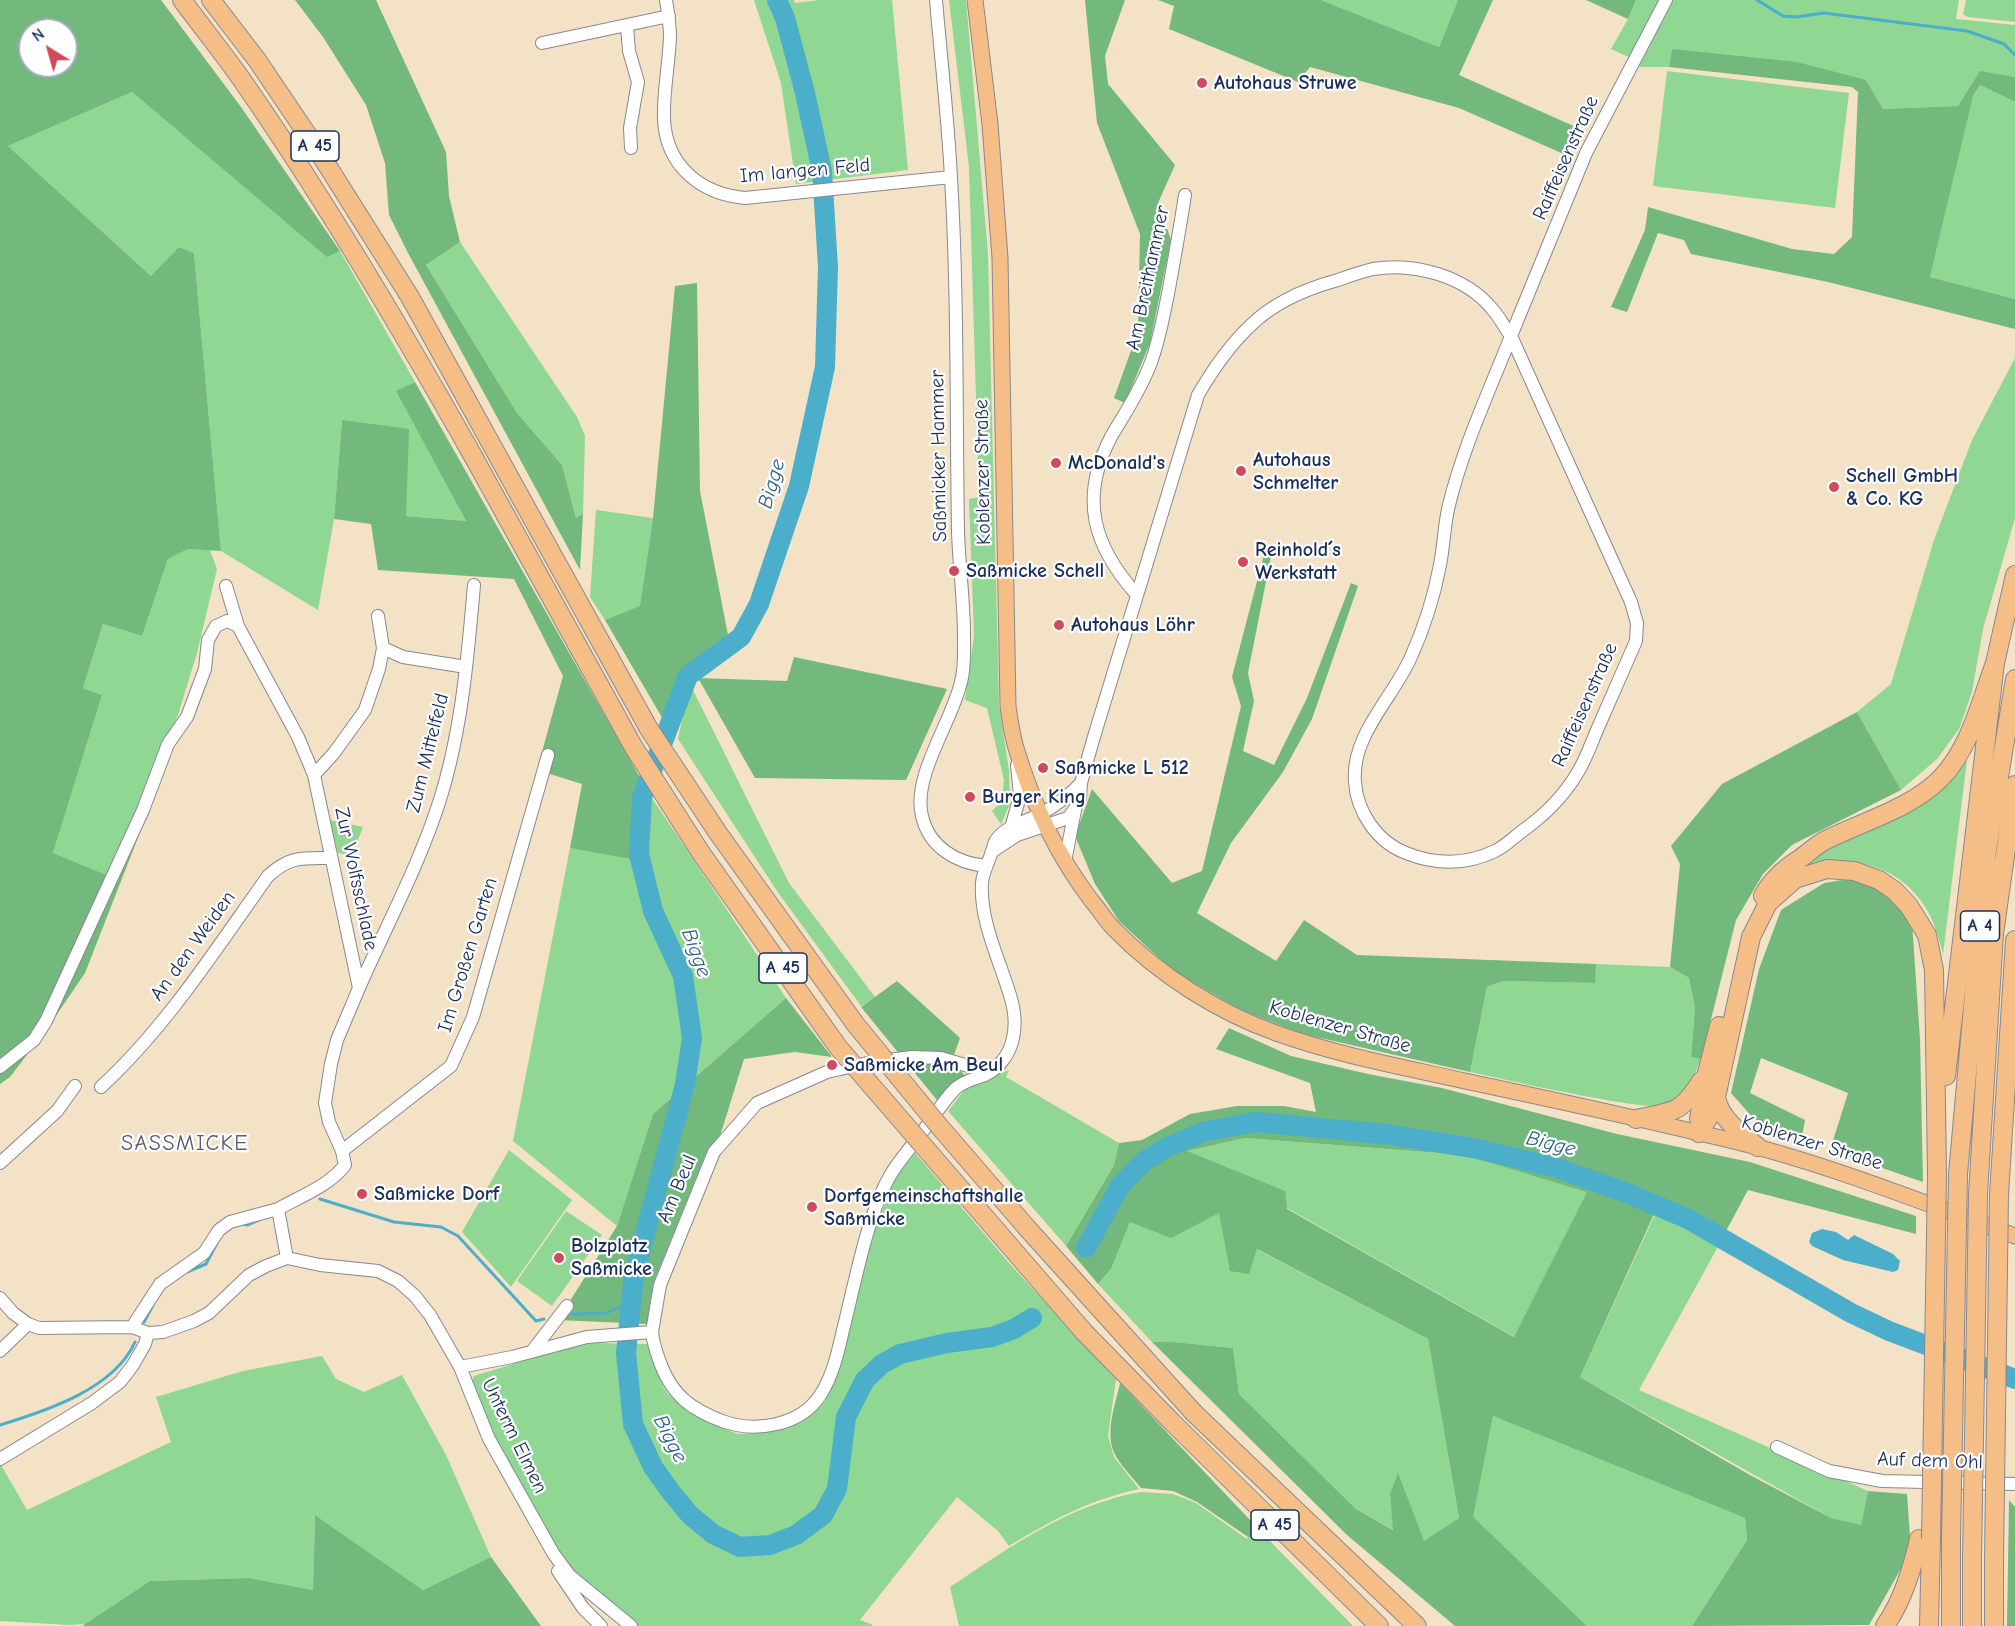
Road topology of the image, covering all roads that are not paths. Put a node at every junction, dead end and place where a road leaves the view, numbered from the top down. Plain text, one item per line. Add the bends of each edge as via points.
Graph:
1 (182, 0) edge
2 (211, 0) edge
3 (666, 0) edge
4 (936, 0) edge
5 (975, 0) edge
6 (1666, 0) edge
7 (669, 16) junction
8 (627, 26) junction
9 (542, 43) dead end
10 (631, 148) dead end
11 (951, 177) junction
12 (1185, 195) dead end
13 (1511, 336) junction
14 (2015, 575) edge
15 (474, 585) dead end
16 (226, 586) dead end
17 (1137, 595) junction
18 (378, 616) dead end
19 (238, 626) junction
20 (384, 648) junction
21 (1995, 663) junction
22 (466, 667) junction
23 (2015, 679) edge
24 (1015, 746) junction
25 (548, 755) dead end
26 (314, 775) junction
27 (1081, 783) junction
28 (2015, 785) edge
29 (1076, 809) junction
30 (1043, 820) junction
31 (1011, 828) junction
32 (993, 851) junction
33 (330, 858) junction
34 (1065, 862) junction
35 (986, 866) junction
36 (2015, 940) edge
37 (359, 988) junction
38 (2015, 1037) edge
39 (0, 1067) edge
40 (995, 1068) junction
41 (1707, 1073) junction
42 (2006, 1083) junction
43 (75, 1086) dead end
44 (101, 1087) dead end
45 (1716, 1097) junction
46 (1636, 1119) junction
47 (1699, 1133) junction
48 (1938, 1143) junction
49 (1758, 1147) junction
50 (342, 1151) junction
51 (0, 1163) edge
52 (278, 1209) junction
53 (2015, 1236) edge
54 (288, 1258) junction
55 (0, 1298) edge
56 (567, 1306) dead end
57 (28, 1324) junction
58 (132, 1327) junction
59 (652, 1332) junction
60 (148, 1333) junction
61 (0, 1351) edge
62 (532, 1351) junction
63 (460, 1367) junction
64 (1776, 1447) dead end
65 (0, 1459) edge
66 (2015, 1484) edge
67 (534, 1521) junction
68 (1925, 1539) junction
69 (1394, 1605) junction
70 (601, 1626) edge
71 (632, 1626) edge
72 (1379, 1626) edge
73 (1417, 1626) edge
74 (1426, 1626) edge
75 (1885, 1626) edge
76 (1929, 1626) edge
77 (1951, 1626) edge
78 (1972, 1626) edge
79 (1994, 1626) edge

1 - 72 highway, A 45, bridge via 242,79 403,332 633,746 701,852 838,1047 1084,1332
2 - 69 highway, A 45, bridge via 257,60 398,277 649,729 793,939 856,1024 1027,1228 1194,1413
3 - 7 street, Im langen Feld
4 - 11 street, Saßmicker Hammer
5 - 24 main road, Koblenzer Straße via 1000,258 1008,706
6 - 13 street, Raiffeisenstraße via 1586,153
7 - 8 street
7 - 11 street, Im langen Feld via 664,121 669,142 684,170 698,183 723,195 745,198
8 - 9 street
8 - 10 street via 629,51 639,82 630,128
11 - 35 street, Saßmicker Hammer via 962,681 927,767 920,796 922,817 931,838 948,855
12 - 17 street, Am Breithammer via 1153,355 1135,398 1107,445 1093,498 1095,524 1105,551
13 - 13 street, Raiffeisenstraße via 1460,463 1428,615 1410,659 1369,726 1355,759 1355,783 1362,811 1378,835 1398,850 1423,860 1448,863 1497,850 1563,795 1580,770 1636,641 1631,602
13 - 17 street, Raiffeisenstraße via 1492,308 1455,280 1403,267 1373,269 1312,287 1277,304 1250,325 1219,359 1198,395
14 - 21 highway
15 - 22 street, Zum Mittelfeld
16 - 19 street, Zur Wolfsschlade
17 - 27 street, Raiffeisenstraße
18 - 20 street
19 - 26 street, Zur Wolfsschlade via 298,737
19 - 39 street via 227,621 216,626 208,640 205,669 187,717 168,744 143,810 46,1021 34,1040
20 - 22 street via 403,657
20 - 26 street via 364,710
21 - 41 highway via 1961,751 1941,778 1919,796 1823,842 1784,870 1767,889 1746,930
21 - 48 highway
22 - 37 street, Zum Mittelfeld via 442,793
23 - 77 highway, A 4, bridge via 1986,850 1958,1174
24 - 30 main road, Koblenzer Straße
24 - 31 street via 1020,796
25 - 50 street, Im Großen Garten via 473,1017 451,1066
26 - 33 street, Zur Wolfsschlade
27 - 29 street, Raiffeisenstraße
27 - 30 street
28 - 78 highway, A 4, bridge via 1994,934 1978,1194
29 - 30 street via 1068,818
29 - 34 street, Raiffeisenstraße
30 - 31 street
30 - 32 street
30 - 34 main road, Koblenzer Straße
31 - 32 street via 995,842
32 - 35 street
33 - 37 street, Zur Wolfsschlade
33 - 44 street, An den Weiden via 299,858 275,870 152,1035
34 - 46 main road, Koblenzer Straße via 1112,927 1148,959 1235,1016 1320,1047
35 - 40 street via 982,883 986,916 1016,1024 1010,1050
36 - 42 highway
37 - 50 street via 338,1040 325,1103
38 - 42 highway
40 - 59 street, Am Beul via 974,1068 941,1058 872,1062 827,1072 757,1103 714,1152 660,1285
40 - 59 street, Am Beul via 957,1088 891,1174 866,1242 837,1355 821,1394 804,1413 771,1426 744,1427 711,1417 675,1392 668,1382
41 - 46 highway via 1688,1102 1672,1112
41 - 47 highway
42 - 79 highway, bridge via 2000,1195
43 - 51 street via 57,1111
45 - 47 highway
45 - 48 highway via 1751,937 1768,903 1795,879 1827,869 1854,871 1895,891 1927,935 1934,970
45 - 49 highway via 1721,1114
46 - 47 main road, Koblenzer Straße
47 - 49 main road, Koblenzer Straße
48 - 68 highway, bridge via 1931,1479
49 - 53 main road, Koblenzer Straße via 1892,1190
50 - 52 street via 345,1165 338,1173
52 - 54 street
52 - 58 street via 230,1222 219,1230 204,1253 160,1284
54 - 60 street via 249,1275 194,1321
54 - 63 street, Unterm Elmen via 378,1271 399,1281 430,1315
55 - 57 street
56 - 62 street
57 - 58 street via 39,1328
57 - 61 street
58 - 60 street
59 - 62 street via 587,1337
60 - 65 street via 134,1365 120,1382 93,1403
62 - 63 street
63 - 67 street, Unterm Elmen via 489,1438
64 - 66 street, Auf dem Ohl via 1829,1471 1882,1481
67 - 70 street, Unterm Elmen via 563,1581
67 - 71 street, Unterm Elmen via 570,1576
68 - 75 highway
68 - 76 highway
69 - 73 highway, A 45
69 - 74 highway

